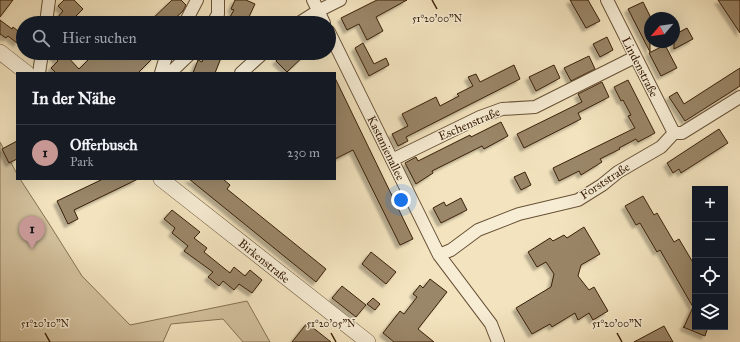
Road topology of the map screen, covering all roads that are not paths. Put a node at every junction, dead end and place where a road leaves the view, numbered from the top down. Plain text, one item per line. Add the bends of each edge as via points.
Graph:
1 (49, 0) edge
2 (197, 0) edge
3 (218, 0) edge
4 (340, 0) edge
5 (607, 0) edge
6 (316, 5) edge
7 (47, 16) edge
8 (189, 16) edge
9 (217, 16) edge
10 (306, 16) edge
11 (321, 16) edge
12 (336, 46) edge
13 (0, 52) edge
14 (635, 57) junction
15 (41, 60) edge
16 (165, 60) edge
17 (184, 60) edge
18 (255, 60) edge
19 (26, 72) edge
20 (39, 72) edge
21 (161, 72) edge
22 (171, 72) edge
23 (242, 72) edge
24 (740, 97) edge
25 (674, 133) junction
26 (392, 160) junction
27 (162, 180) edge
28 (439, 255) junction
29 (368, 342) edge
30 (498, 342) edge

1 - 7 street
2 - 8 street
3 - 9 street
4 - 6 street
5 - 14 street, Lindenstraße
6 - 10 street
6 - 11 street
12 - 26 street, Kastanienallee
13 - 19 street
14 - 25 street, Lindenstraße
14 - 26 street, Eschenstraße via 535,107 502,109 480,117
15 - 20 street
16 - 21 street
17 - 22 street
18 - 23 street
24 - 25 street, Forststraße via 682,133
25 - 28 street, Forststraße via 661,147 618,172 578,200 519,214 478,230 451,250
26 - 28 street, Kastanienallee
27 - 29 street, Birkenstraße
28 - 30 street, Kastanienallee via 491,324

